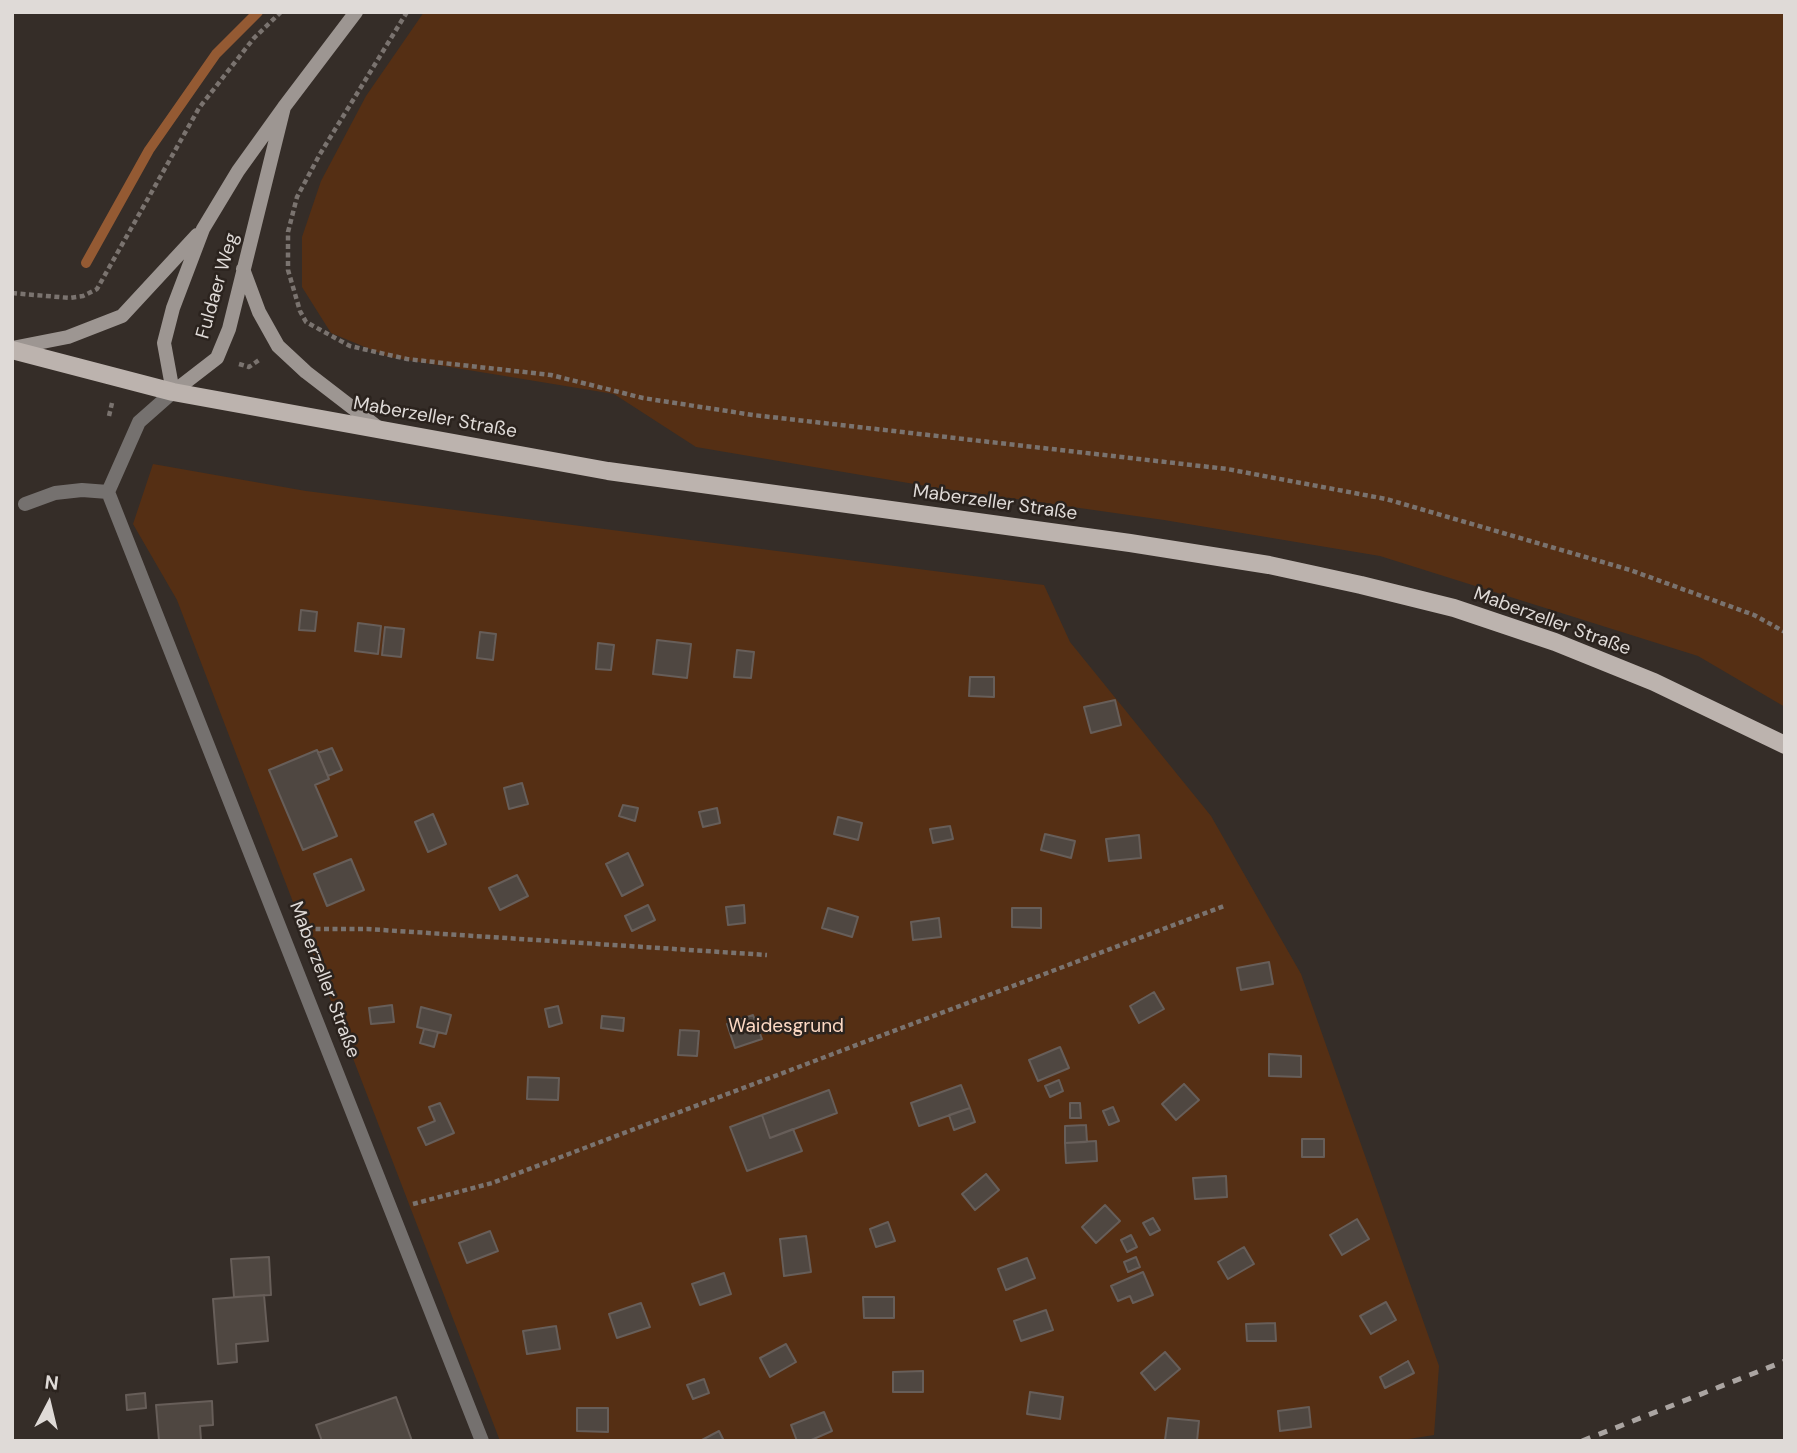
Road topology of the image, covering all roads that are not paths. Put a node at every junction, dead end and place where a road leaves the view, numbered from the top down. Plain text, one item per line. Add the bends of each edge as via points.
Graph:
1 (356, 12) edge
2 (284, 107) junction
3 (203, 229) junction
4 (243, 268) junction
5 (12, 349) edge
6 (173, 393) junction
7 (381, 429) junction
8 (108, 492) junction
9 (25, 504) dead end
10 (1785, 745) edge
11 (482, 1441) edge

1 - 2 main road, Fuldaer Weg
2 - 3 main road, Fuldaer Weg
2 - 4 main road, Fuldaer Weg
3 - 5 main road via 122,316 68,337
3 - 6 main road, Fuldaer Weg via 164,343
4 - 6 main road, Fuldaer Weg via 217,358
4 - 7 main road via 278,346
5 - 6 main road, Maberzeller Straße
6 - 7 main road, Maberzeller Straße
6 - 8 lane via 139,422
7 - 10 main road, Maberzeller Straße via 608,471 1130,543 1362,584 1555,642 1654,682
8 - 9 lane via 55,493
8 - 11 lane, Maberzeller Straße

